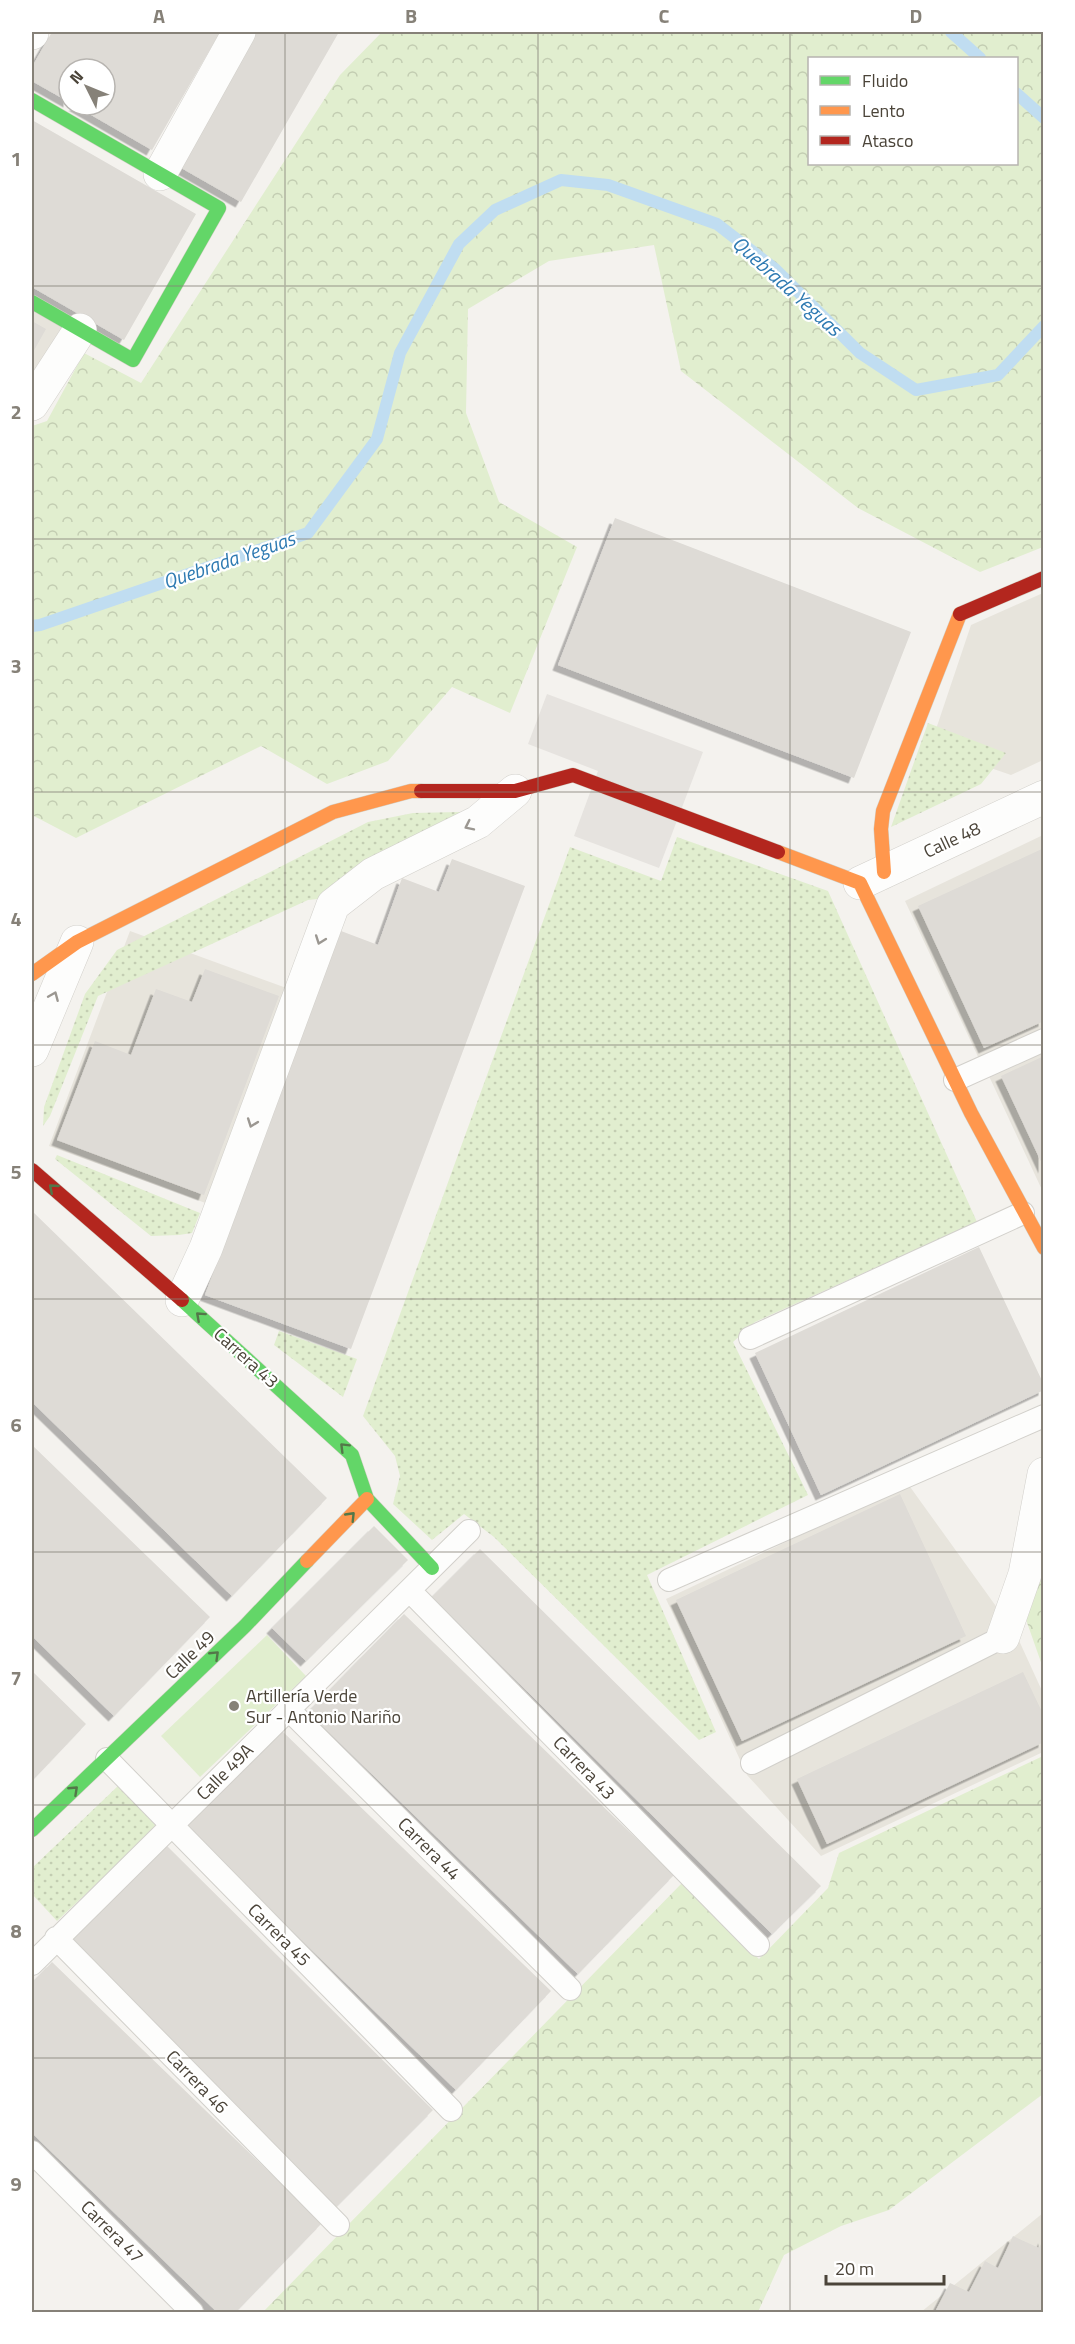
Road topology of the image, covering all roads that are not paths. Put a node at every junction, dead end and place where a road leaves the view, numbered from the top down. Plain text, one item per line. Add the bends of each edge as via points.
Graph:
1 (239, 32) edge
2 (32, 100) edge
3 (160, 174) junction
4 (32, 302) edge
5 (80, 330) junction
6 (32, 404) edge
7 (1044, 578) edge
8 (515, 791) junction
9 (1044, 797) edge
10 (872, 878) junction
11 (77, 942) junction
12 (32, 974) edge
13 (1044, 1040) edge
14 (32, 1050) edge
15 (955, 1080) junction
16 (32, 1170) edge
17 (1023, 1213) junction
18 (1044, 1248) edge
19 (182, 1300) junction
20 (750, 1338) dead end
21 (1044, 1416) edge
22 (1044, 1474) edge
23 (367, 1499) junction
24 (469, 1531) dead end
25 (432, 1568) junction
26 (669, 1580) dead end
27 (410, 1591) junction
28 (1003, 1637) joint
29 (288, 1709) junction
30 (107, 1759) junction
31 (752, 1763) dead end
32 (171, 1826) junction
33 (32, 1830) edge
34 (56, 1938) junction
35 (758, 1945) dead end
36 (32, 1964) edge
37 (570, 1989) dead end
38 (451, 2110) dead end
39 (32, 2152) edge
40 (338, 2225) dead end
41 (192, 2313) edge

1 - 3 street
2 - 3 street
3 - 5 street via 219,208 133,360
4 - 5 street
5 - 6 street
7 - 10 street via 959,614 883,811
8 - 10 street via 573,775
8 - 11 street via 411,790 333,812
8 -> 19 street via 478,822 373,874 333,905 206,1248
9 - 10 street, Calle 48
10 - 15 street
11 - 12 street
14 -> 11 street
13 - 15 lane
15 - 17 street
19 -> 16 street, Carrera 43
17 - 18 street
17 - 20 lane
23 -> 19 street, Carrera 43 via 352,1455
21 - 26 lane
22 - 28 street via 1025,1574
23 - 25 street, Carrera 43
30 -> 23 street, Calle 49 via 245,1626
24 - 25 lane, Calle 49A
25 - 27 lane, Calle 49A
27 - 29 lane, Calle 49A
27 - 35 lane, Carrera 43
28 - 31 lane
29 - 32 lane, Calle 49A
29 - 37 lane, Carrera 44
30 - 32 lane, Carrera 45
33 -> 30 street, Calle 49
32 - 34 lane, Calle 49A
32 - 38 lane, Carrera 45
34 - 36 lane, Calle 49A
34 - 40 lane, Carrera 46
39 - 41 lane, Carrera 47

